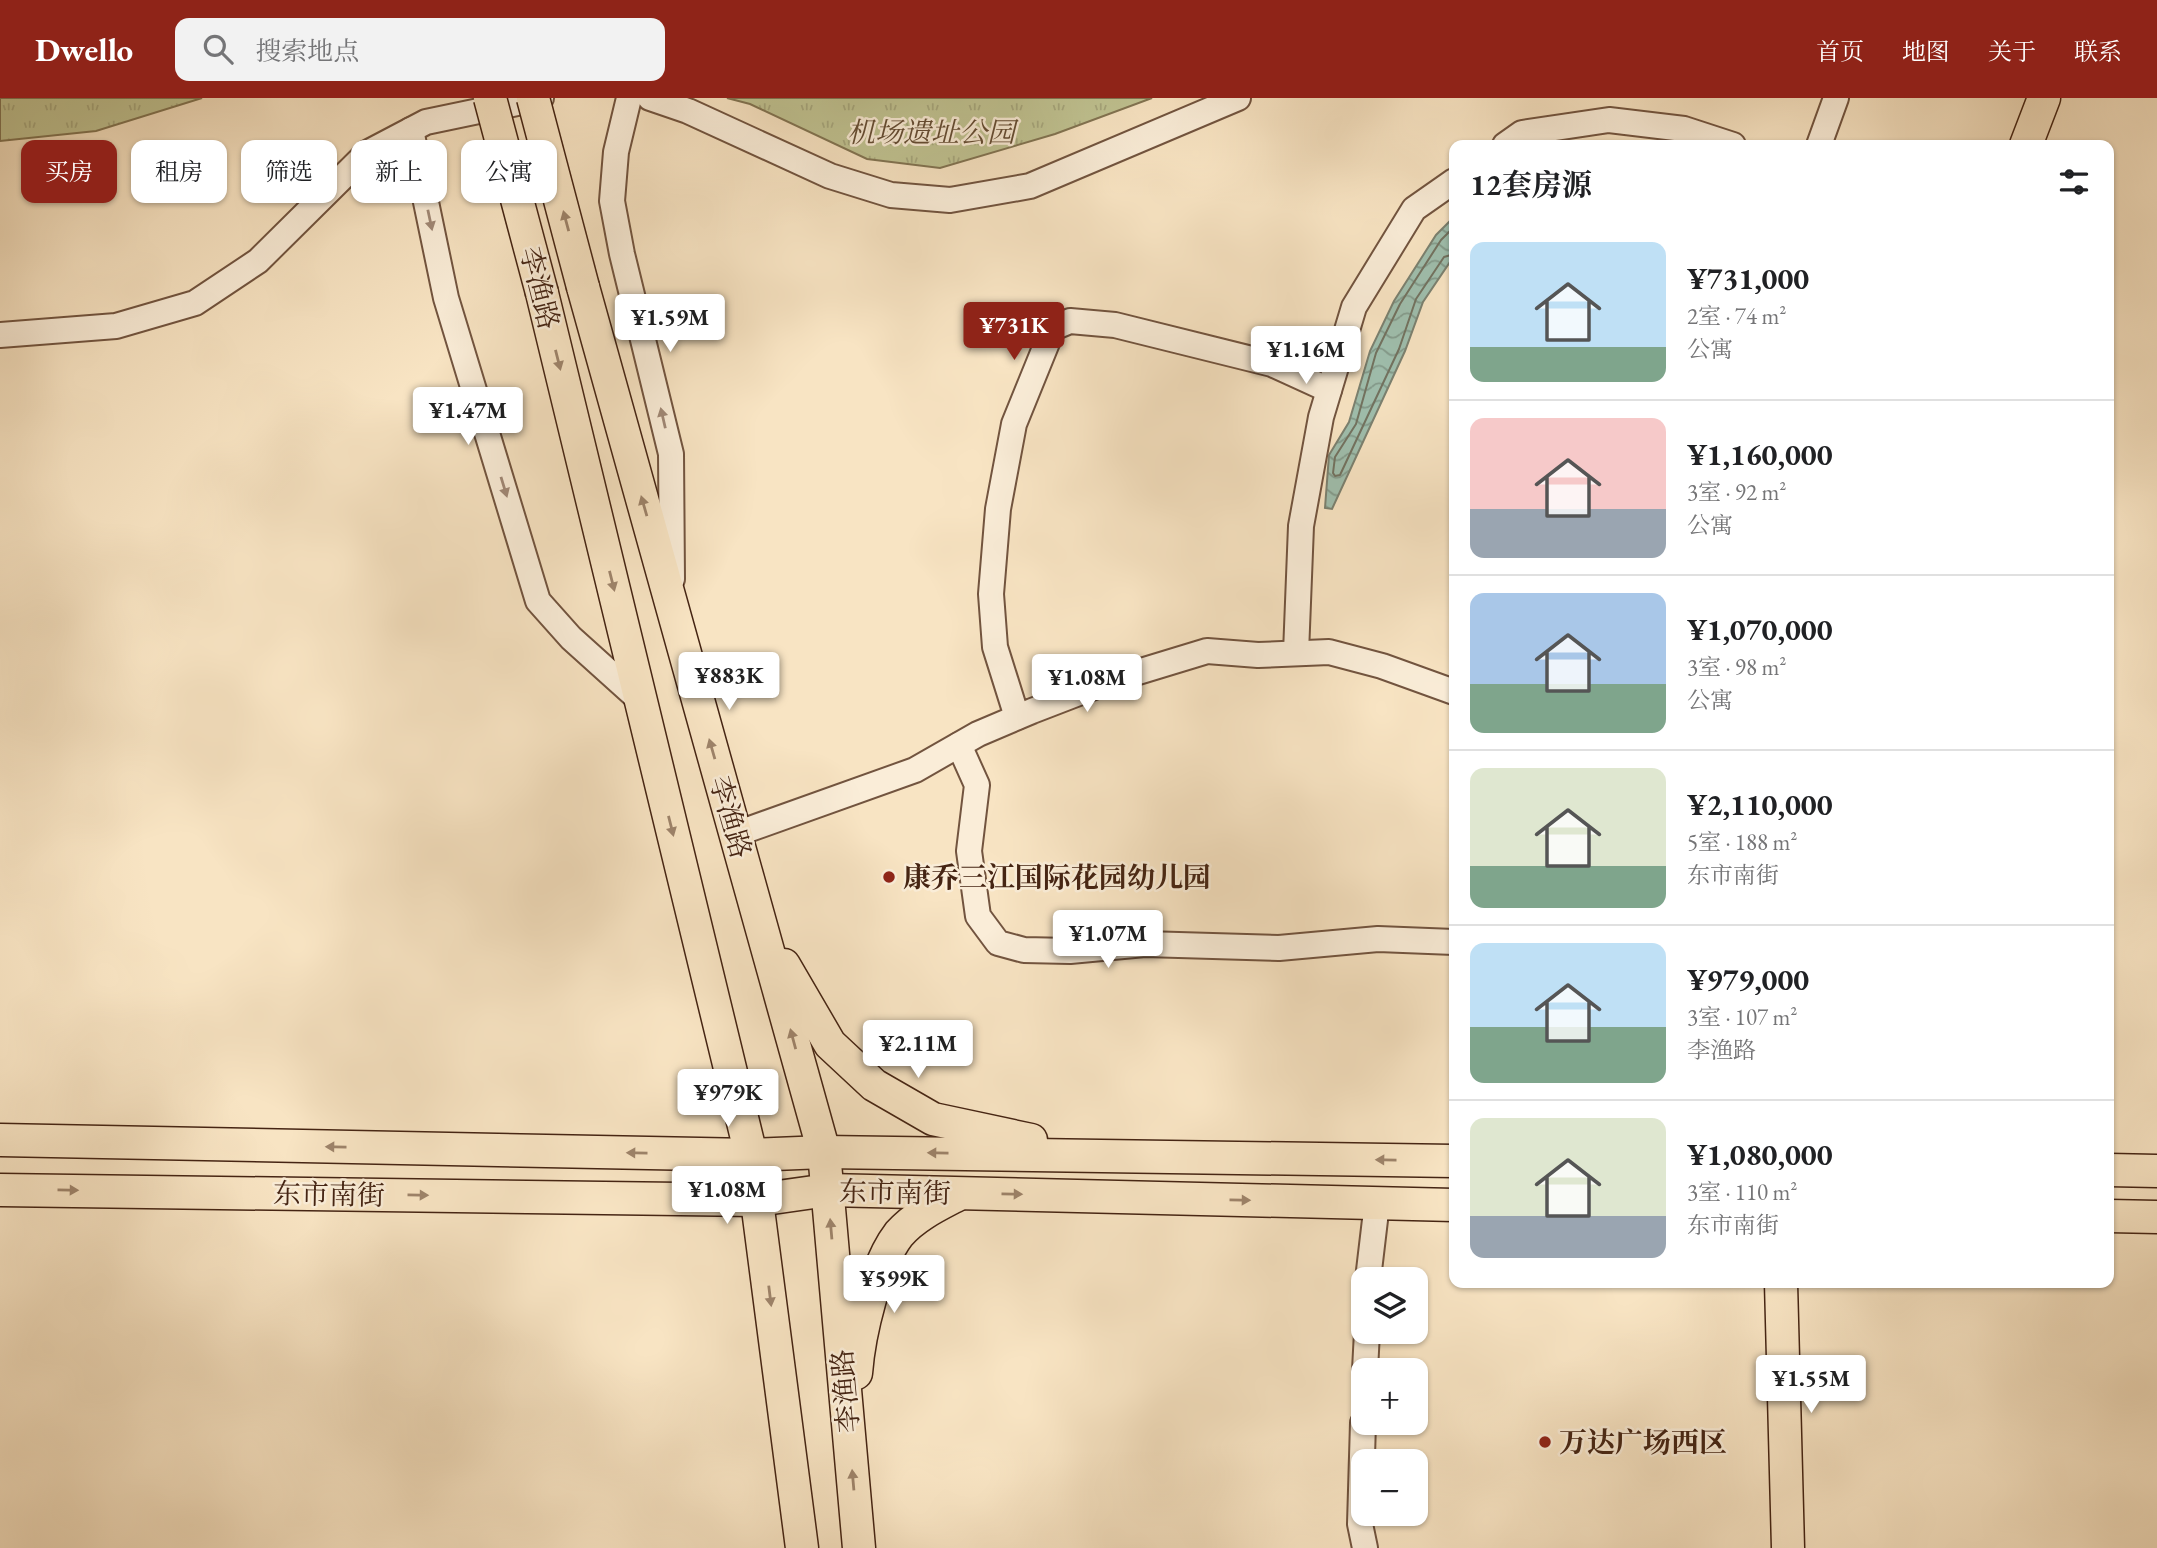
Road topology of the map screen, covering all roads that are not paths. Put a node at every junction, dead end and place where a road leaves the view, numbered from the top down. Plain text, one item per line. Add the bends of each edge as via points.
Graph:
1 (490, 98) edge
2 (533, 98) edge
3 (541, 98) edge
4 (629, 98) edge
5 (650, 98) edge
6 (1238, 98) edge
7 (1836, 98) edge
8 (2044, 98) edge
9 (411, 130) junction
10 (1512, 140) edge
11 (1718, 140) edge
12 (1821, 140) edge
13 (2028, 140) edge
14 (1449, 184) edge
15 (0, 335) edge
16 (1329, 390) junction
17 (673, 607) junction
18 (1296, 653) junction
19 (1449, 690) edge
20 (641, 701) junction
21 (1017, 717) junction
22 (959, 745) junction
23 (736, 834) junction
24 (759, 917) junction
25 (1449, 942) edge
26 (0, 1140) edge
27 (824, 1152) junction
28 (751, 1156) junction
29 (1132, 1156) junction
30 (1449, 1161) edge
31 (2114, 1170) edge
32 (2157, 1171) edge
33 (0, 1189) edge
34 (828, 1190) junction
35 (960, 1193) junction
36 (757, 1200) junction
37 (1377, 1203) junction
38 (1449, 1205) edge
39 (2114, 1216) edge
40 (2157, 1217) edge
41 (1369, 1267) edge
42 (1782, 1288) edge
43 (1363, 1435) edge
44 (850, 1444) junction
45 (802, 1548) edge
46 (859, 1548) edge
47 (1365, 1548) edge
48 (1788, 1548) edge

1 -> 20 main road, 李渔路, bridge
17 -> 2 main road, 李渔路, bridge
3 - 9 street via 426,122
17 -> 4 street via 671,454 612,201
5 - 6 street via 830,176 891,195 950,200 1030,186
7 - 12 street
8 - 13 main road
9 - 15 street via 366,153 258,261 195,303 116,326
9 -> 20 street via 446,298 538,601 571,638
10 - 11 street via 1522,133 1609,120 1684,129
14 - 16 street via 1414,209 1354,307
16 - 18 street via 1301,526
16 - 21 street via 1272,364 1115,325 1070,321 1053,328 1014,424 998,509 991,594 995,648
23 -> 17 main road, 李渔路
18 - 19 street via 1329,652
18 - 21 street via 1207,651
20 -> 28 main road, 李渔路
21 - 22 street
22 - 23 street via 915,770
22 - 25 street via 976,785 969,851 978,916 998,943 1024,950 1070,951 1145,944 1279,948 1378,939
23 - 24 main road, 李渔路
27 -> 24 main road, 李渔路
24 - 29 main road via 830,1044 874,1085 933,1119
28 -> 26 main road, 东市南街
27 - 28 main road, 东市南街
29 -> 27 main road, 东市南街
27 - 34 main road, 李渔路
28 - 36 main road, 李渔路
30 -> 29 main road, 东市南街
31 - 32 main road
33 -> 36 main road, 东市南街
34 - 35 main road, 东市南街
34 - 36 main road, 东市南街
44 -> 34 main road, 李渔路
35 -> 37 main road, 东市南街
35 - 44 main road via 920,1215 898,1235 875,1281 858,1347
36 -> 45 main road, 李渔路
37 - 38 main road, 东市南街
37 - 41 street
39 - 40 main road
42 - 48 main road
43 - 47 street via 1360,1524
46 -> 44 main road, 李渔路

